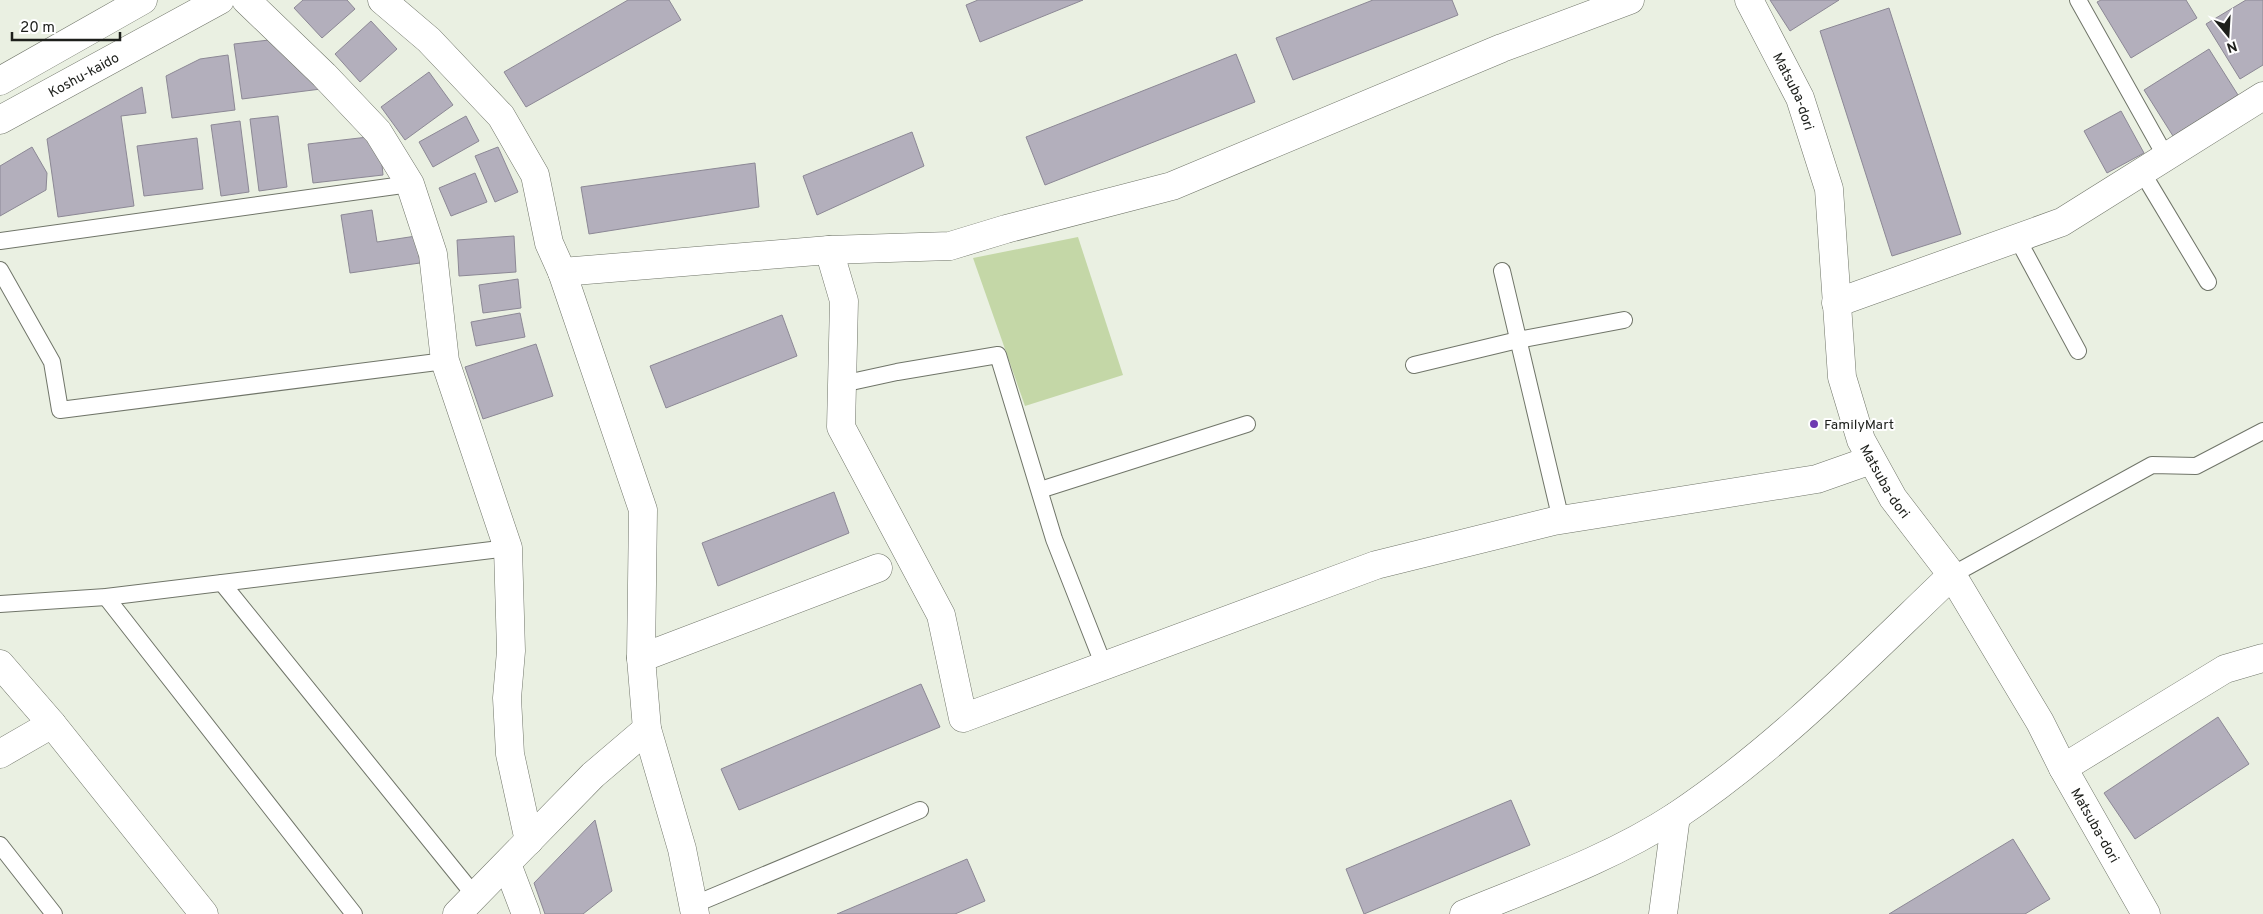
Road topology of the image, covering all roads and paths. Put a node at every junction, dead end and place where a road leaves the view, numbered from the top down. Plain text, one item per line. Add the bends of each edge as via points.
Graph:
1 (143, 0) edge
2 (220, 0) edge
3 (246, 0) edge
4 (382, 0) edge
5 (1630, 0) edge
6 (1749, 0) edge
7 (2078, 0) edge
8 (0, 81) edge
9 (2263, 96) edge
10 (0, 120) edge
11 (2166, 157) junction
12 (2142, 172) junction
13 (410, 184) junction
14 (2017, 238) junction
15 (0, 242) edge
16 (829, 250) junction
17 (0, 270) edge
18 (1502, 271) dead end
19 (562, 272) junction
20 (2208, 282) dead end
21 (1836, 303) junction
22 (1624, 320) dead end
23 (1518, 340) junction
24 (2078, 351) dead end
25 (445, 361) junction
26 (1414, 365) dead end
27 (842, 384) junction
28 (1247, 424) dead end
29 (2263, 431) edge
30 (1871, 460) junction
31 (1040, 490) junction
32 (1561, 520) junction
33 (508, 548) junction
34 (878, 568) dead end
35 (1952, 575) junction
36 (222, 583) junction
37 (106, 597) junction
38 (0, 604) edge
39 (641, 658) junction
40 (2263, 658) edge
41 (0, 664) edge
42 (1104, 666) junction
43 (52, 724) junction
44 (648, 729) junction
45 (0, 754) edge
46 (2063, 768) junction
47 (920, 810) dead end
48 (1676, 816) junction
49 (529, 841) junction
50 (0, 844) edge
51 (507, 864) junction
52 (466, 905) edge
53 (694, 909) edge
54 (54, 914) edge
55 (204, 914) edge
56 (354, 914) edge
57 (526, 914) edge
58 (1464, 914) edge
59 (1664, 914) edge
60 (2146, 914) edge

1 - 8 main road
2 - 10 main road, Koshu-kaido
3 - 13 main road via 378,132
4 - 19 main road via 429,40 501,116 535,175 549,243
5 - 16 main road via 1502,48 1172,186 950,246
6 - 21 main road, Matsuba-dori via 1800,98 1829,189
7 - 11 lane
9 - 11 main road
11 - 12 main road
12 - 14 main road via 2062,222
12 - 20 lane
13 - 15 lane
13 - 25 main road via 433,254
14 - 21 main road
14 - 24 lane
16 - 19 main road
16 - 27 main road via 844,301
17 - 25 lane via 52,362 60,410
18 - 23 lane
19 - 39 main road via 643,510
21 - 30 main road, Matsuba-dori via 1842,377 1861,440
22 - 23 lane
23 - 26 lane
23 - 32 lane
25 - 33 main road
27 - 31 lane via 998,355
27 - 42 main road via 841,427 941,615 963,718
28 - 31 lane
29 - 35 lane via 2196,466 2152,465
30 - 32 main road via 1817,479
30 - 35 main road, Matsuba-dori via 1914,527
31 - 42 lane via 1054,539
32 - 42 main road via 1376,565
33 - 36 lane
33 - 49 main road via 512,651 507,698 510,754
34 - 39 main road
35 - 46 main road, Matsuba-dori via 2040,722
35 - 48 main road via 1774,744
36 - 37 lane
36 - 52 lane
37 - 38 lane
37 - 56 lane
39 - 44 main road
40 - 46 main road via 2224,669
41 - 43 main road
43 - 45 main road
43 - 55 main road
44 - 49 main road via 593,775
44 - 53 main road via 682,849
46 - 60 main road, Matsuba-dori
47 - 53 lane
48 - 58 main road via 1597,860
48 - 59 main road
49 - 51 main road
50 - 54 lane
51 - 52 main road
51 - 57 main road

